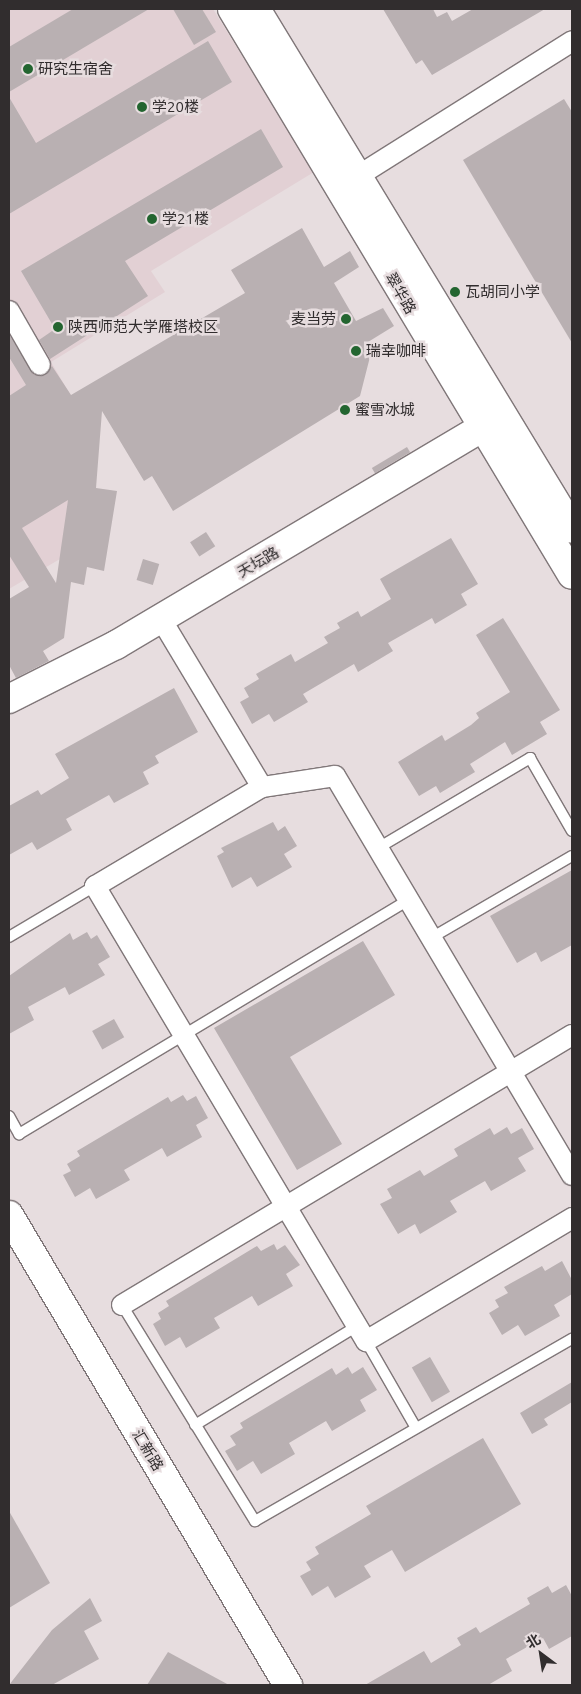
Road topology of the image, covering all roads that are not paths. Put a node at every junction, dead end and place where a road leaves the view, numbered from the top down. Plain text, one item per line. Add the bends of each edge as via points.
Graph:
1 (232, 9) edge
2 (256, 9) edge
3 (572, 41) edge
4 (358, 176) junction
5 (9, 311) edge
6 (40, 365) dead end
7 (493, 423) junction
8 (572, 530) edge
9 (572, 575) edge
10 (162, 619) junction
11 (9, 699) edge
12 (262, 787) junction
13 (572, 830) edge
14 (378, 848) junction
15 (572, 856) edge
16 (94, 886) junction
17 (409, 900) junction
18 (9, 937) edge
19 (431, 938) junction
20 (183, 1035) junction
21 (572, 1035) edge
22 (511, 1072) junction
23 (9, 1116) edge
24 (572, 1175) edge
25 (286, 1206) junction
26 (9, 1215) edge
27 (572, 1218) edge
28 (122, 1305) joint
29 (361, 1333) junction
30 (572, 1338) edge
31 (195, 1425) junction
32 (416, 1428) junction
33 (288, 1685) edge

1 - 7 main road, 翠华路
2 - 4 main road, 翠华路
3 - 4 street
4 - 7 main road, 翠华路
5 - 6 street
7 - 8 main road, 翠华路
7 - 9 main road, 翠华路
7 - 10 main road, 天坛路
10 - 11 main road, 天坛路
10 - 12 street
12 - 14 street via 335,776
12 - 16 street
13 - 14 lane via 530,758
14 - 17 street
15 - 19 lane
16 - 18 lane
16 - 20 street
17 - 19 street
17 - 20 lane
19 - 22 street
20 - 23 lane via 19,1134
20 - 25 street
21 - 22 street
22 - 24 street
22 - 25 street
25 - 28 street
25 - 29 street
26 - 33 main road, 汇新路
27 - 29 street
28 - 31 lane
29 - 31 lane
29 - 32 lane
30 - 32 lane
31 - 32 lane via 254,1522

